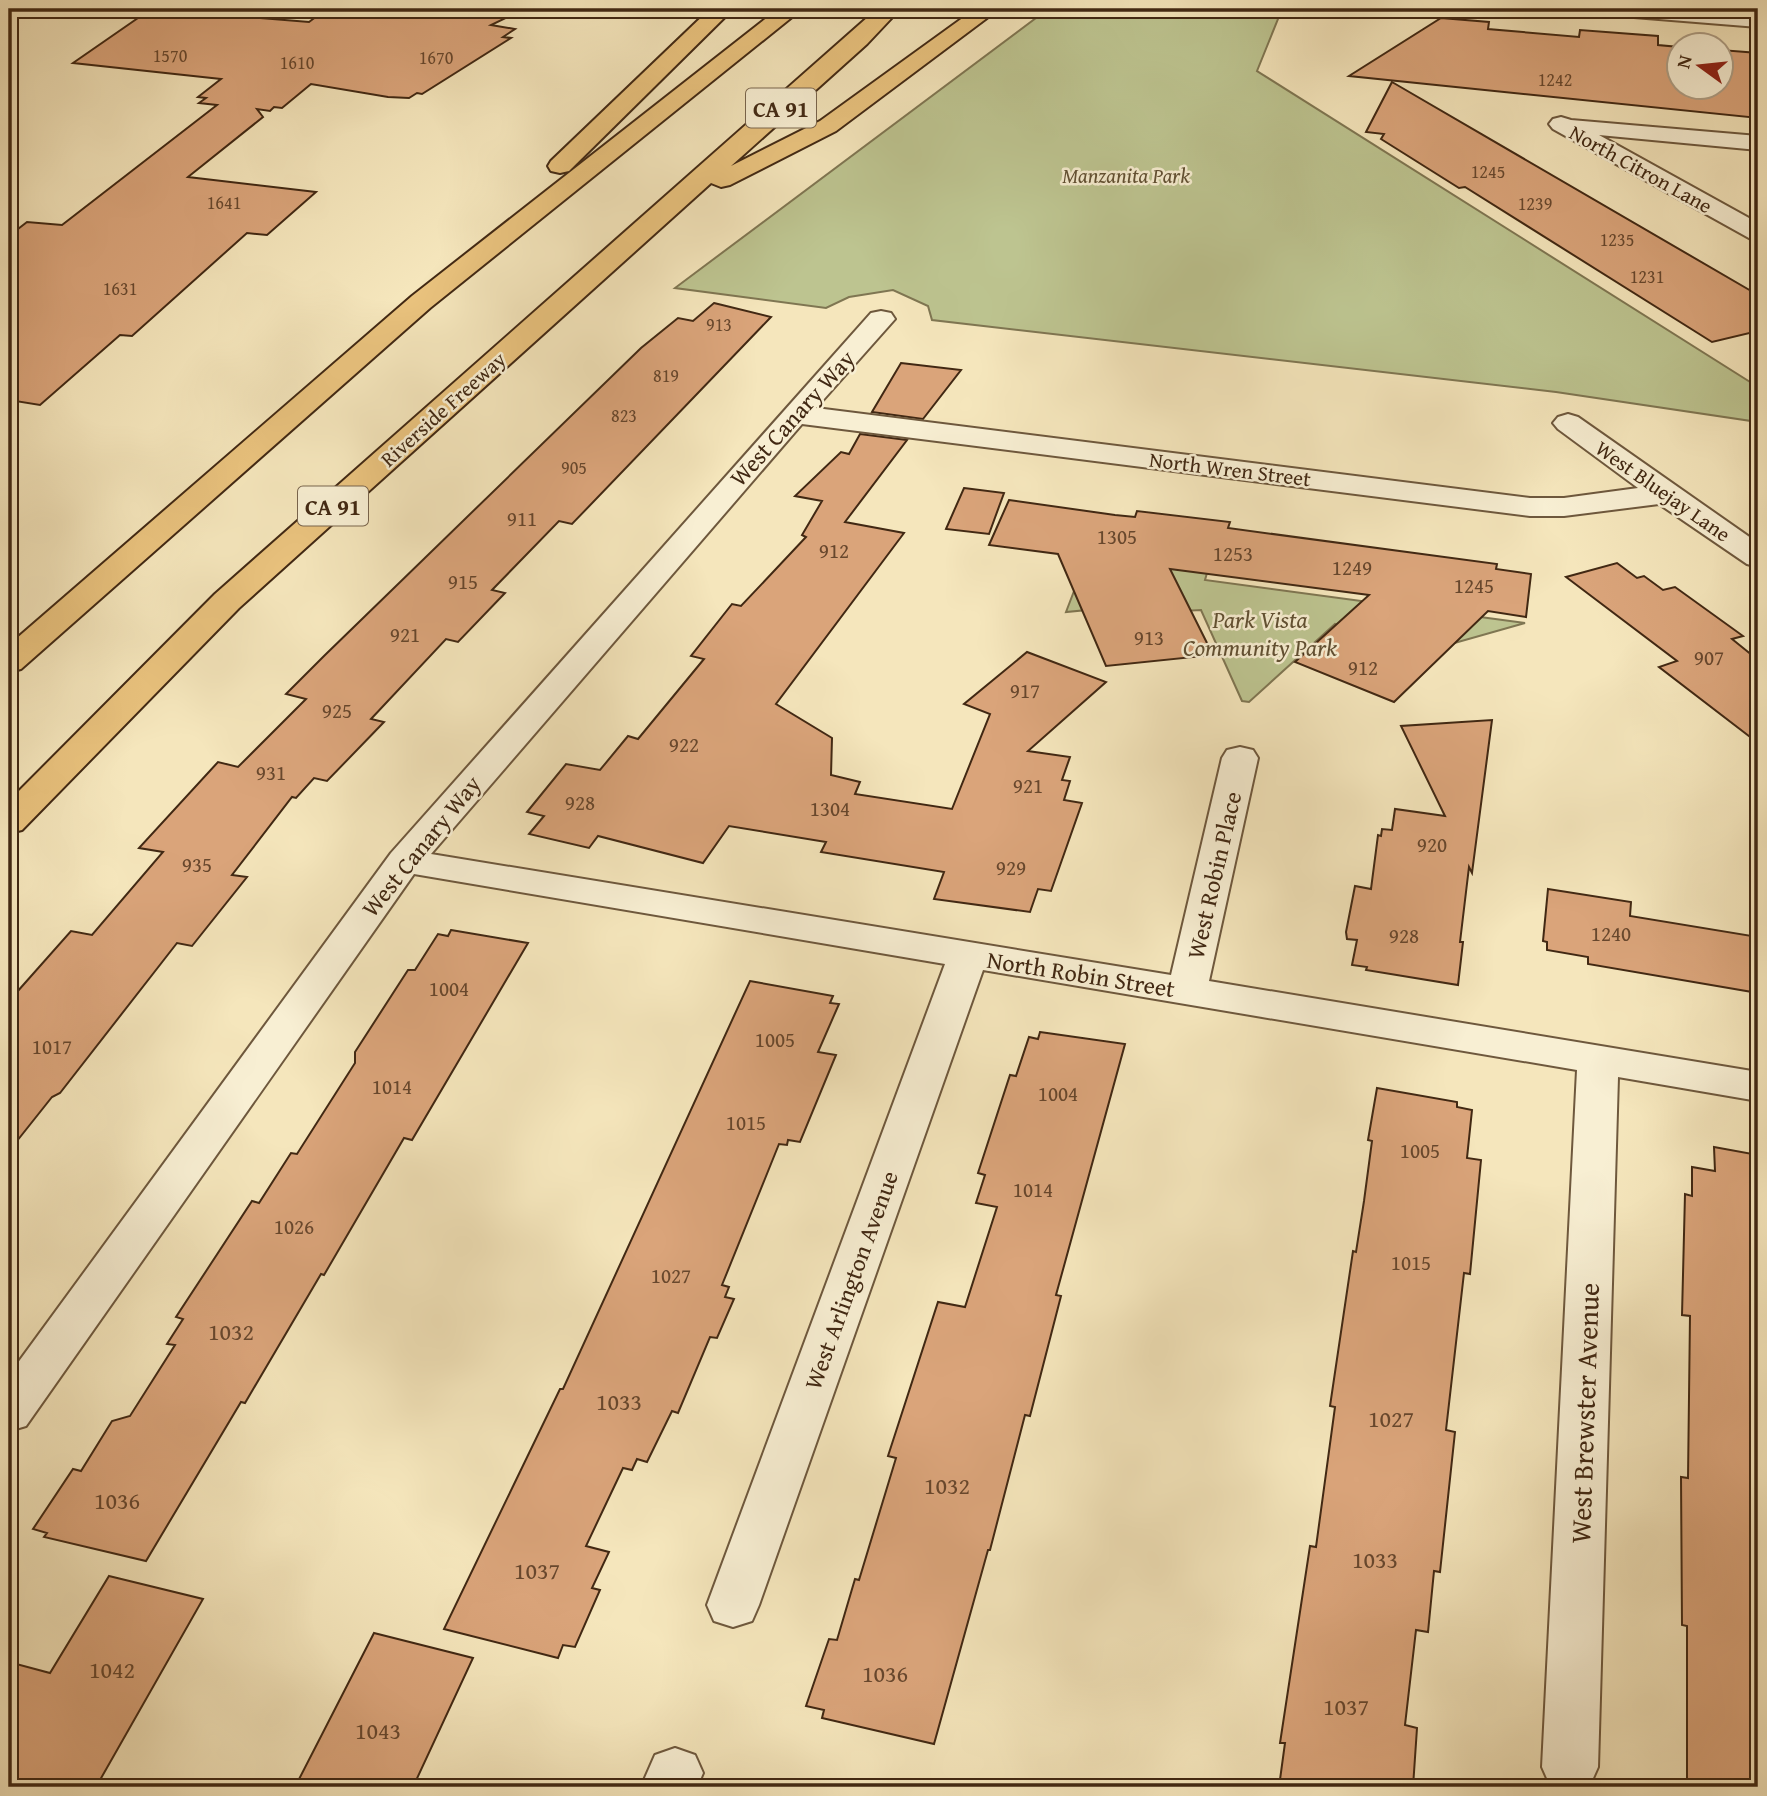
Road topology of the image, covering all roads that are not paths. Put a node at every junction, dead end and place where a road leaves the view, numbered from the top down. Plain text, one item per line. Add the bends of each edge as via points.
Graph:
1 (722, 9) edge
2 (791, 9) edge
3 (889, 9) edge
4 (988, 9) edge
5 (1609, 9) edge
6 (1758, 21) edge
7 (1758, 143) edge
8 (672, 205) junction
9 (1758, 233) edge
10 (421, 302) junction
11 (881, 319) dead end
12 (795, 414) junction
13 (1569, 424) dead end
14 (1665, 494) junction
15 (1758, 557) edge
16 (9, 662) edge
17 (1240, 758) dead end
18 (9, 822) edge
19 (404, 861) junction
20 (968, 955) junction
21 (1188, 991) junction
22 (1598, 1059) junction
23 (1758, 1086) edge
24 (9, 1412) edge
25 (733, 1605) dead end
26 (1570, 1767) dead end

1 - 10 highway
2 - 10 highway, CA 91
3 - 8 highway, Riverside Freeway / CA 91
4 - 8 highway via 828,125
5 - 6 street
7 - 9 street, North Citron Lane via 1561,124
8 - 18 highway, Riverside Freeway / CA 91 via 227,600
10 - 16 highway, CA 91
11 - 12 street, West Canary Way
12 - 14 street, North Wren Street via 1530,507 1564,508
12 - 19 street, West Canary Way
13 - 14 street, West Bluejay Lane
14 - 15 street, West Bluejay Lane
17 - 21 street, West Robin Place
19 - 20 street, North Robin Street
19 - 24 street, West Canary Way
20 - 21 street, North Robin Street
20 - 25 street, West Arlington Avenue
21 - 22 street, North Robin Street
22 - 23 street, North Robin Street
22 - 26 street, West Brewster Avenue

